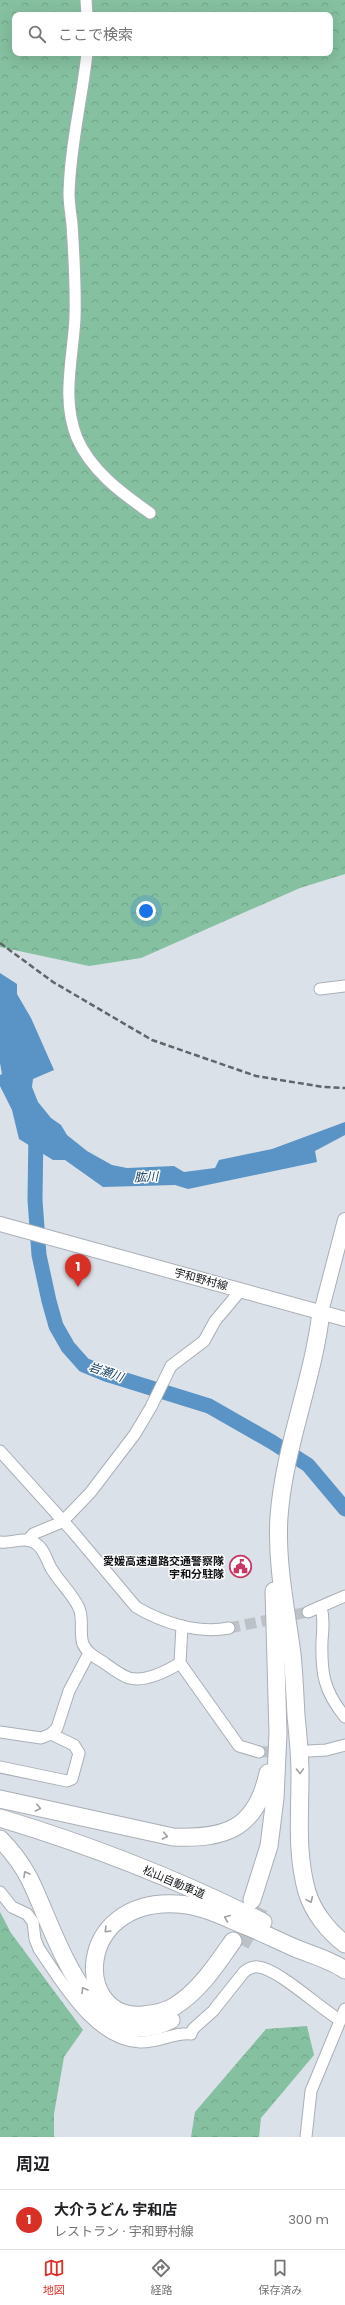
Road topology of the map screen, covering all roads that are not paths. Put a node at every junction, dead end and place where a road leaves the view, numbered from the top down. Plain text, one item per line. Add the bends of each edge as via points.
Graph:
1 (86, 0) edge
2 (87, 12) edge
3 (87, 56) edge
4 (150, 513) dead end
5 (345, 986) edge
6 (320, 989) dead end
7 (345, 1220) edge
8 (0, 1224) edge
9 (240, 1290) junction
10 (321, 1312) junction
11 (345, 1319) edge
12 (0, 1451) edge
13 (278, 1505) junction
14 (62, 1522) junction
15 (28, 1540) junction
16 (0, 1542) edge
17 (284, 1593) junction
18 (345, 1596) edge
19 (321, 1607) junction
20 (308, 1612) tunnel mouth
21 (182, 1626) junction
22 (229, 1628) tunnel mouth
23 (274, 1652) junction
24 (89, 1653) junction
25 (180, 1663) junction
26 (345, 1717) edge
27 (0, 1732) edge
28 (51, 1734) junction
29 (345, 1744) edge
30 (308, 1751) tunnel mouth
31 (259, 1752) tunnel mouth
32 (0, 1767) edge
33 (0, 1799) edge
34 (0, 1818) edge
35 (0, 1839) edge
36 (0, 1892) edge
37 (345, 1944) edge
38 (343, 1969) edge
39 (345, 2009) edge
40 (340, 2020) junction
41 (306, 2137) edge

1 - 2 street
3 - 4 street via 72,147 69,196 75,270 75,319 68,387 70,413 77,438 87,456 102,474
5 - 6 street
7 - 10 main road
8 - 9 main road, 宇和野村線
9 - 10 main road, 宇和野村線
9 - 14 street via 215,1321 204,1341 170,1366 135,1434 90,1493
10 - 11 main road, 宇和野村線
10 - 13 highway via 318,1335 292,1423
12 - 14 street
13 - 17 highway
13 - 23 highway via 274,1538
14 - 15 street via 33,1534
14 - 21 street via 136,1607 146,1614
15 - 16 street via 7,1544
15 - 24 street via 43,1551 51,1568 79,1608 82,1620 81,1635
17 - 23 highway via 287,1714 285,1812 269,1885 256,1903 269,1846 274,1805 278,1733
17 -> 37 highway via 292,1656 300,1774 299,1836 302,1873 307,1893 316,1912
18 - 19 street
19 - 20 street
19 - 26 street via 322,1671 325,1687
21 - 22 street via 203,1630
21 - 25 street
33 -> 23 highway via 173,1837 202,1838 229,1832 250,1816 263,1795 271,1759
24 - 25 street via 128,1678 154,1675
24 - 28 street via 69,1691 57,1728
25 - 31 street via 239,1746
27 - 28 street via 41,1738
28 - 32 street via 74,1746 79,1753 72,1779 67,1781
29 - 30 street via 326,1750
34 - 38 highway, 松山自動車道 via 47,1832 192,1888 270,1926
38 -> 35 highway via 209,1911 178,1904 146,1905 122,1916 102,1935 95,1956 94,1975 102,1997 116,2009 135,2016 156,2014 174,2007 190,1994 237,1943 202,1997 180,2015 165,2023 141,2028 122,2024 103,2014 89,1999 67,1963 29,1878 16,1855
36 - 40 street via 12,1907 27,1914 33,1922 39,1949 79,2005 96,2023 126,2040 140,2042 161,2040 183,2033 191,2034 244,1972 259,1967 288,1983
39 - 40 street
40 - 41 street via 311,2091

